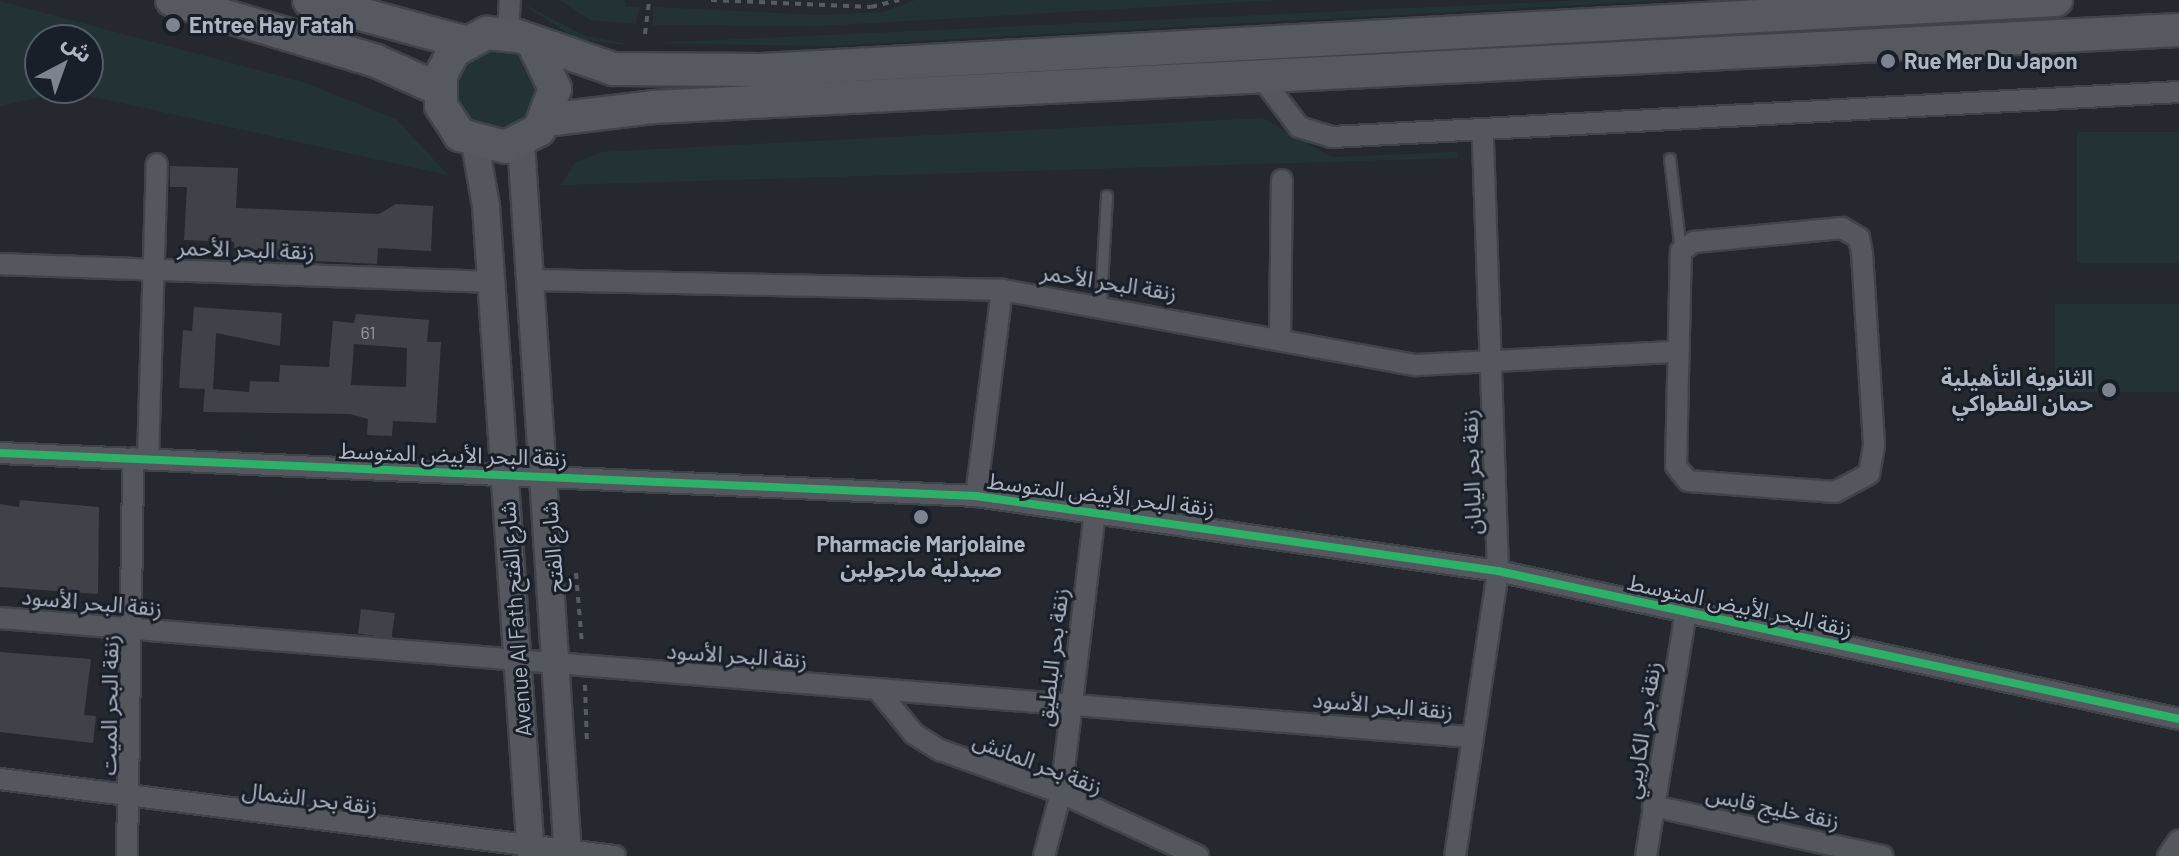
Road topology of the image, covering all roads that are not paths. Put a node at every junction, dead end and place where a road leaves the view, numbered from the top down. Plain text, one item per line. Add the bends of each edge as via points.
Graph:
1 (172, 0) edge
2 (309, 0) edge
3 (510, 0) edge
4 (2056, 0) edge
5 (2179, 30) edge
6 (521, 40) junction
7 (464, 42) junction
8 (1264, 81) junction
9 (439, 89) junction
10 (2179, 92) edge
11 (546, 120) junction
12 (1483, 131) junction
13 (521, 143) junction
14 (475, 144) junction
15 (1670, 159) dead end
16 (157, 164) dead end
17 (1282, 180) dead end
18 (1107, 196) dead end
19 (1681, 251) junction
20 (0, 264) edge
21 (157, 270) junction
22 (529, 280) junction
23 (490, 282) junction
24 (1002, 290) junction
25 (1101, 303) junction
26 (1280, 338) junction
27 (1677, 352) junction
28 (1490, 363) junction
29 (0, 453) edge
30 (140, 458) junction
31 (506, 475) junction
32 (547, 475) junction
33 (976, 496) junction
34 (1095, 511) junction
35 (1498, 571) junction
36 (1686, 612) junction
37 (0, 618) edge
38 (135, 630) junction
39 (519, 660) junction
40 (559, 665) junction
41 (878, 690) junction
42 (1070, 702) junction
43 (2179, 719) edge
44 (1471, 737) junction
45 (0, 779) edge
46 (1061, 793) junction
47 (132, 801) junction
48 (1653, 806) junction
49 (2179, 840) edge
50 (530, 853) edge
51 (568, 854) edge
52 (127, 856) edge
53 (615, 856) edge
54 (1044, 856) edge
55 (1198, 856) edge
56 (1455, 856) edge
57 (1646, 856) edge
58 (1883, 856) edge
59 (2168, 856) edge

1 - 9 main road via 376,61
2 - 7 main road
3 - 6 street
4 - 6 main road via 762,70 613,69
5 - 8 main road
6 - 7 main road
6 - 11 main road via 553,72
7 - 9 main road via 446,63
8 - 11 main road via 653,107
8 - 12 street via 1290,120 1320,136
9 - 14 main road via 449,122
10 - 12 street
11 - 13 main road
12 - 28 street, زنقة بحر اليابان
13 - 14 main road
13 - 22 street, شارع الفتح
14 - 23 street, Avenue Al Fath شارع الفتح
15 - 19 lane
16 - 21 street, زنقة البحر الميت
17 - 26 street
18 - 25 lane
19 - 27 street
19 - 27 street via 1694,242 1795,230 1842,228 1859,238 1874,446 1869,474 1835,492 1688,481 1676,466
20 - 21 street, زنقة البحر الأحمر
21 - 23 street, زنقة البحر الأحمر
21 - 30 street, زنقة البحر الميت
22 - 24 street, زنقة البحر الأحمر
22 - 32 street, شارع الفتح
23 - 31 street, Avenue Al Fath شارع الفتح
24 - 25 street, زنقة البحر الأحمر
24 - 33 street
25 - 26 street, زنقة البحر الأحمر
26 - 28 street, زنقة البحر الأحمر via 1416,365
27 - 28 street, زنقة البحر الأحمر
28 - 35 street, زنقة بحر اليابان
29 - 30 street, زنقة البحر الأبيض المتوسط
30 - 31 street, زنقة البحر الأبيض المتوسط
30 - 38 street, زنقة البحر الميت
31 - 32 street, زنقة البحر الأبيض المتوسط
31 - 39 street, Avenue Al Fath شارع الفتح
32 - 33 street, زنقة البحر الأبيض المتوسط
32 - 40 street, شارع الفتح
33 - 34 street, زنقة البحر الأبيض المتوسط
34 - 35 street, زنقة البحر الأبيض المتوسط
34 - 42 street, زنقة بحر البلطيق
35 - 36 street, زنقة البحر الأبيض المتوسط
35 - 44 street, زنقة بحر اليابان
36 - 43 street, زنقة البحر الأبيض المتوسط
36 - 48 street, زنقة بحر الكاريبي
37 - 38 street, زنقة البحر الأسود
38 - 39 street, زنقة البحر الأسود
38 - 47 street, زنقة البحر الميت
39 - 40 street, زنقة البحر الأسود
39 - 50 street, Avenue Al Fath شارع الفتح
40 - 41 street, زنقة البحر الأسود
40 - 51 street, شارع الفتح
41 - 42 street, زنقة البحر الأسود
41 - 46 street, زنقة بحر المانش via 914,734 940,750
42 - 44 street, زنقة البحر الأسود
42 - 46 street, زنقة بحر البلطيق
44 - 56 street, زنقة بحر اليابان
45 - 47 street, زنقة بحر الشمال
46 - 54 street, زنقة بحر البلطيق
46 - 55 street, زنقة بحر المانش
47 - 50 street, زنقة بحر الشمال
47 - 52 street, زنقة البحر الميت
48 - 57 street, زنقة بحر الكاريبي
48 - 58 street, زنقة خليج قابس
49 - 59 street
50 - 51 street, زنقة بحر الشمال
51 - 53 street, زنقة بحر الشمال

